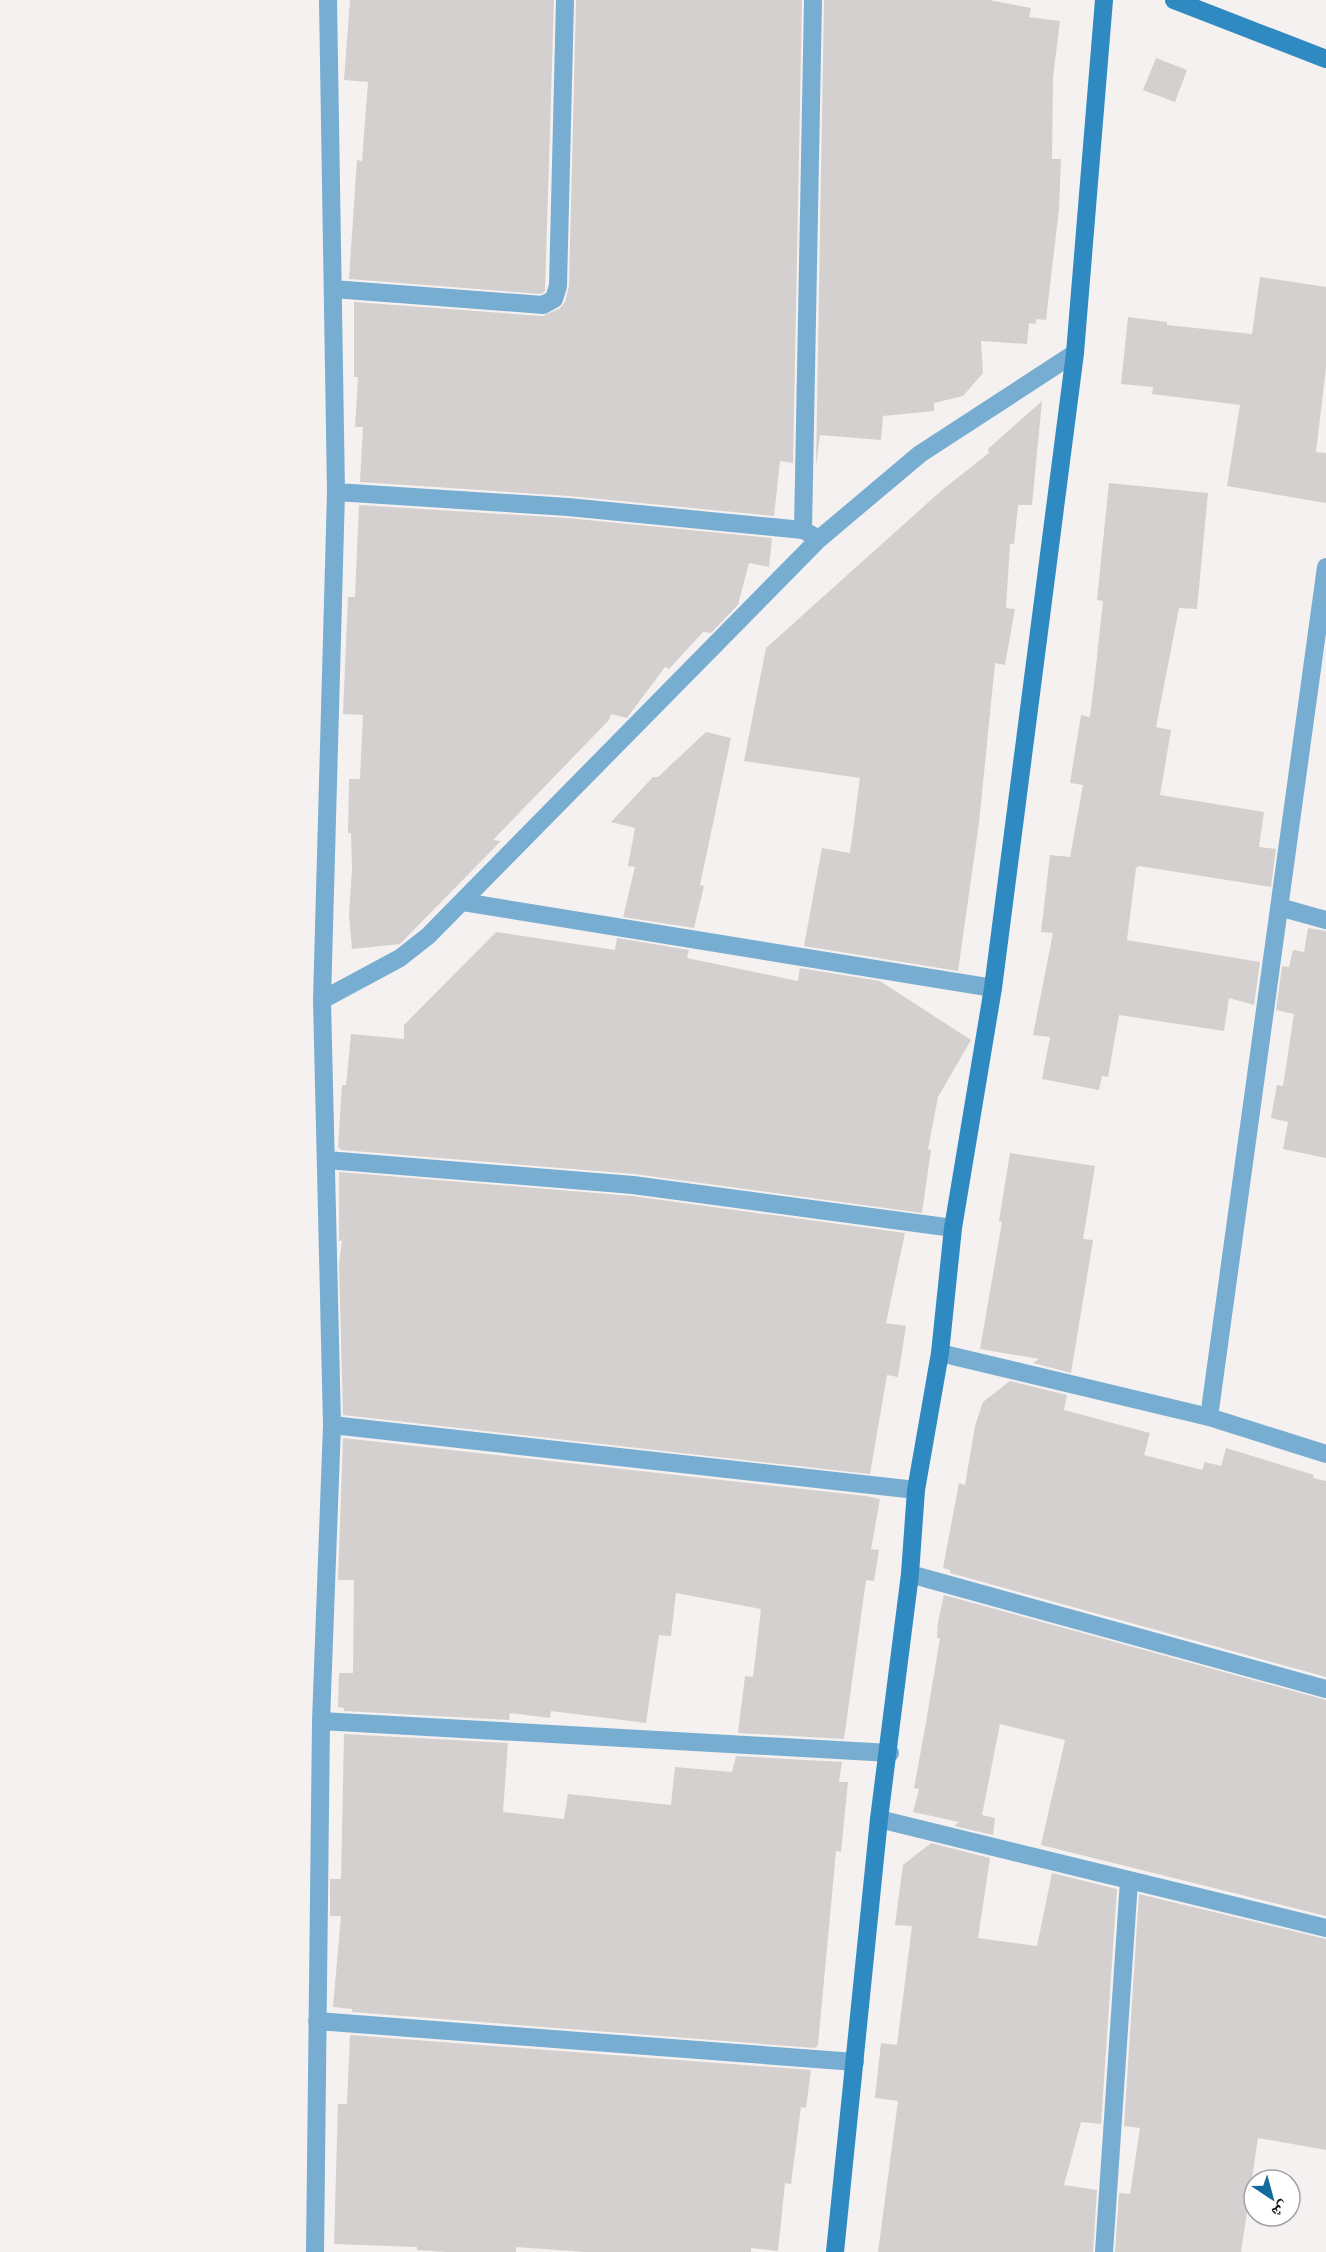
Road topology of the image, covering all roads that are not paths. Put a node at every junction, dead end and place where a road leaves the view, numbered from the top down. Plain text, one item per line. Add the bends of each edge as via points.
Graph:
1 (328, 0) edge
2 (565, 0) edge
3 (813, 0) edge
4 (1104, 0) edge
5 (1174, 0) edge
6 (1326, 59) edge
7 (333, 290) junction
8 (1075, 352) junction
9 (336, 492) junction
10 (803, 530) junction
11 (819, 539) junction
12 (1326, 567) edge
13 (1321, 637) edge
14 (463, 903) junction
15 (1280, 907) junction
16 (1326, 920) edge
17 (993, 988) junction
18 (322, 1000) junction
19 (327, 1160) junction
20 (953, 1228) junction
21 (940, 1353) junction
22 (1209, 1417) junction
23 (332, 1425) junction
24 (1326, 1454) edge
25 (916, 1490) junction
26 (910, 1574) junction
27 (1326, 1689) edge
28 (321, 1721) junction
29 (890, 1753) junction
30 (879, 1819) junction
31 (1129, 1881) junction
32 (1326, 1928) edge
33 (317, 2021) junction
34 (855, 2062) junction
35 (315, 2252) edge
36 (835, 2252) edge
37 (1104, 2252) edge

1 - 7 street
2 - 7 street via 558,286 554,299 543,305
3 - 10 street
4 - 8 street
5 - 6 street
7 - 9 street
8 - 11 street via 920,454
8 - 17 street
9 - 10 street via 568,507
9 - 18 street
10 - 11 street
11 - 14 street
12 - 13 street
13 - 15 street
14 - 17 street
14 - 18 street via 400,958
15 - 16 street
15 - 22 street
17 - 20 street
18 - 19 street
19 - 20 street via 633,1185
19 - 23 street
20 - 21 street
21 - 22 street
21 - 25 street
22 - 24 street
23 - 25 street
23 - 28 street
25 - 26 street
26 - 27 street
26 - 29 street
28 - 29 street
28 - 33 street
29 - 30 street
30 - 31 street
30 - 34 street
31 - 32 street
31 - 37 street
33 - 34 street
33 - 35 street
34 - 36 street

